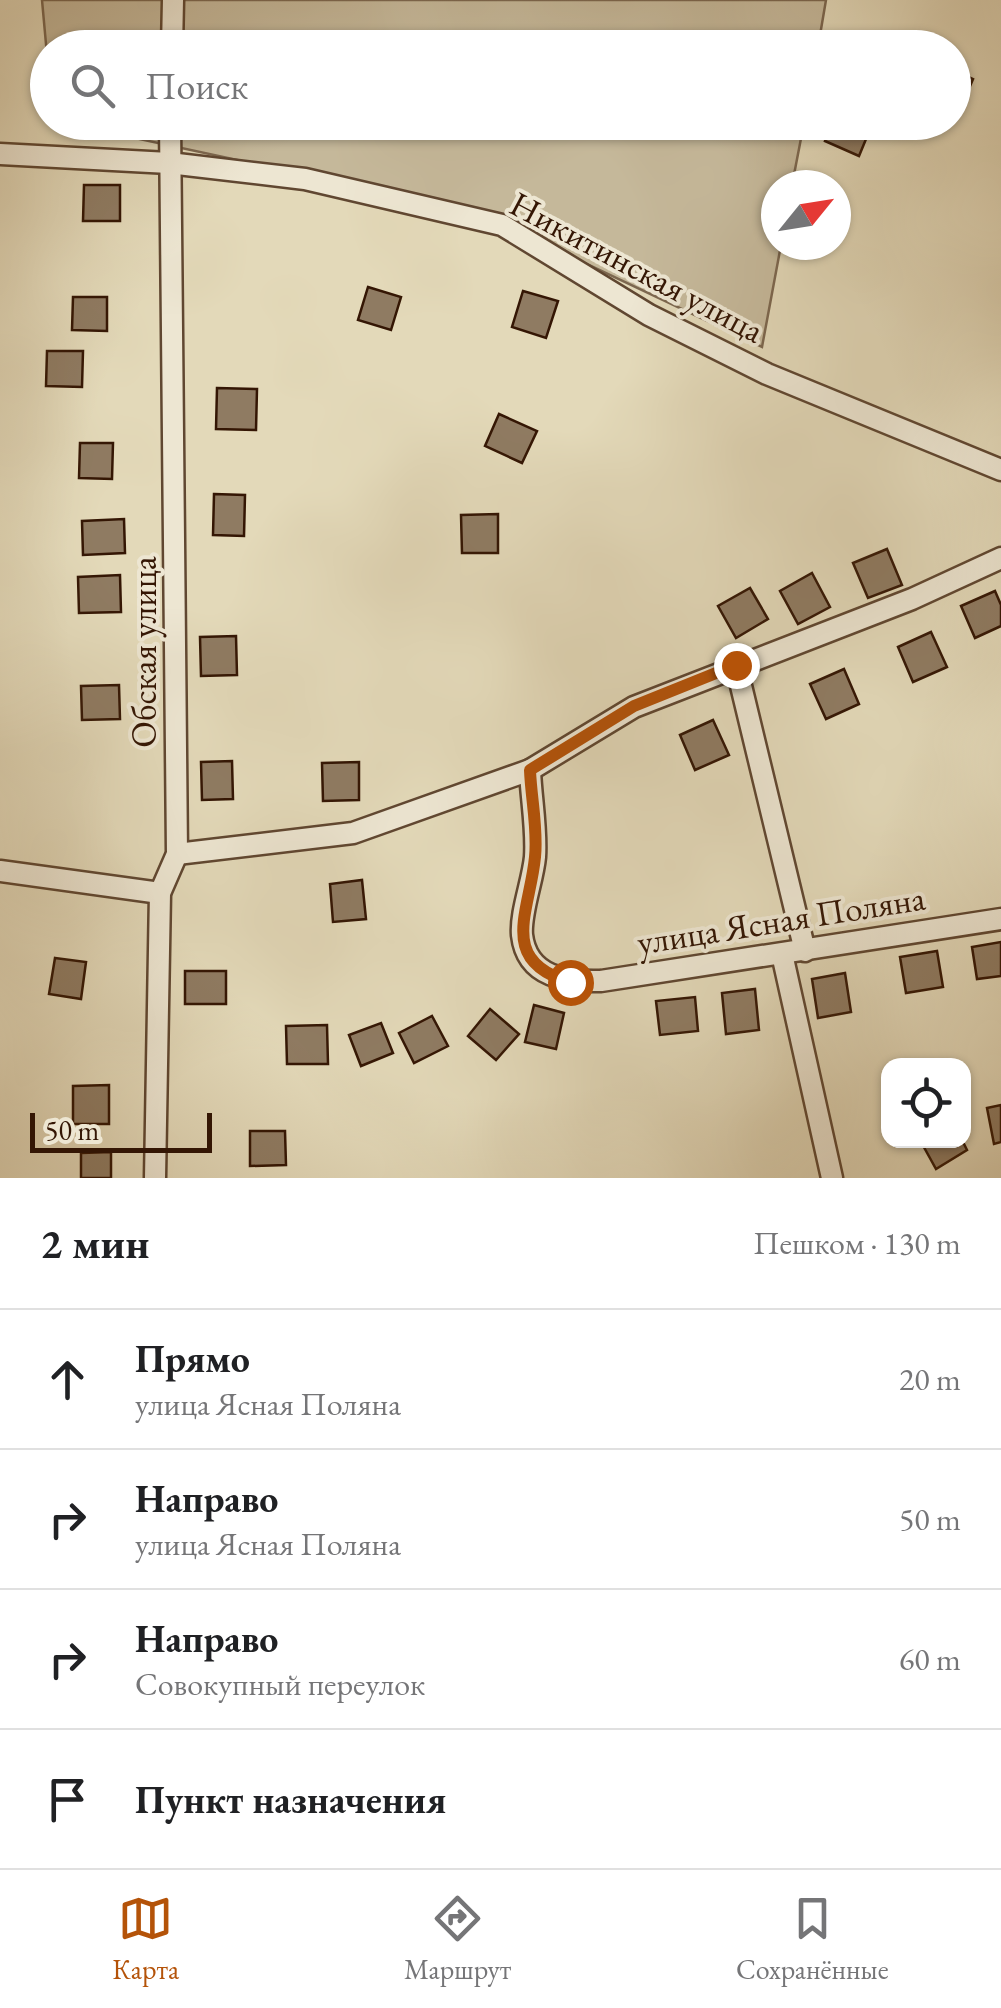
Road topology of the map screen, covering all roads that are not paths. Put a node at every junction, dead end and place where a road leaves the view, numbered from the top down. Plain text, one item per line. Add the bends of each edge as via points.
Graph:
1 (173, 0) edge
2 (172, 30) edge
3 (170, 140) edge
4 (0, 154) edge
5 (169, 163) junction
6 (1001, 470) edge
7 (1001, 558) edge
8 (736, 665) junction
9 (530, 770) junction
10 (177, 854) junction
11 (0, 870) edge
12 (160, 892) junction
13 (1001, 919) edge
14 (805, 950) junction
15 (782, 954) junction
16 (155, 1178) edge
17 (832, 1178) edge

1 - 2 street
3 - 5 street, Обская улица
4 - 5 street, Никитинская улица
5 - 6 street, Никитинская улица via 304,179 502,226 650,315 767,374
5 - 10 street, Обская улица
7 - 8 street
8 - 9 street via 634,706
8 - 14 street
9 - 10 street via 353,834
9 - 15 street, улица Ясная Поляна via 536,855 522,935 544,974 570,982 600,980
10 - 12 street, Обская улица
11 - 12 street
12 - 16 street, Обская улица
13 - 14 street, улица Ясная Поляна
14 - 15 street, улица Ясная Поляна
15 - 17 street

